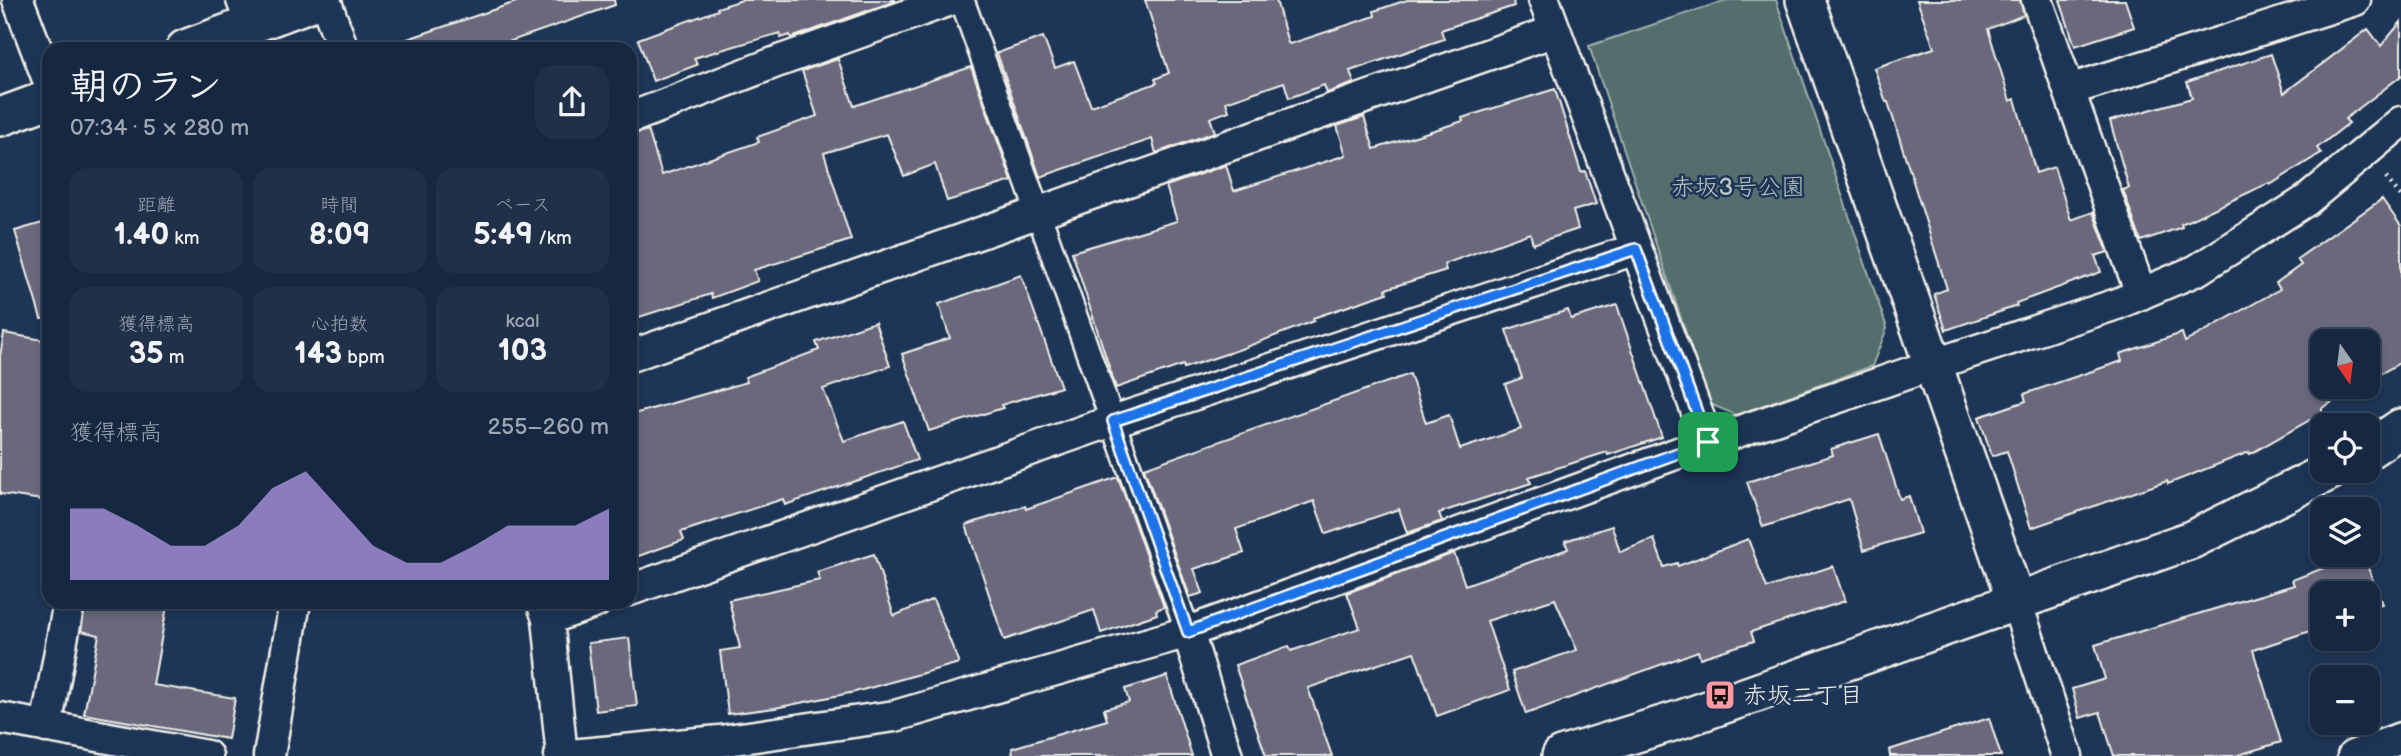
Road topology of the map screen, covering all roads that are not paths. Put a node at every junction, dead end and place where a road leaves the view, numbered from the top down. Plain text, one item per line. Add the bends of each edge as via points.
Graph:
1 (19, 0) edge
2 (317, 0) edge
3 (325, 0) edge
4 (950, 0) edge
5 (962, 0) edge
6 (1544, 0) edge
7 (1805, 0) edge
8 (2037, 0) edge
9 (2356, 0) edge
10 (247, 12) edge
11 (1555, 31) junction
12 (197, 42) edge
13 (340, 42) edge
14 (42, 63) edge
15 (2069, 90) junction
16 (42, 102) edge
17 (637, 115) edge
18 (0, 117) edge
19 (2401, 122) edge
20 (1037, 212) junction
21 (1636, 249) junction
22 (2141, 294) junction
23 (637, 354) edge
24 (1932, 365) junction
25 (1113, 421) junction
26 (2401, 428) edge
27 (1708, 442) junction
28 (2380, 442) edge
29 (2310, 481) edge
30 (637, 588) edge
31 (2016, 601) junction
32 (68, 609) edge
33 (294, 609) edge
34 (545, 610) edge
35 (1188, 632) junction
36 (0, 718) edge
37 (46, 727) junction
38 (2401, 738) edge
39 (207, 756) edge
40 (270, 756) edge
41 (561, 756) edge
42 (1227, 756) edge
43 (1561, 756) edge
44 (2067, 756) edge
45 (2353, 756) edge

1 - 14 street
2 - 10 street
3 - 13 street
4 - 17 street
5 - 20 street
6 - 11 street
7 - 24 street
8 - 15 street
9 - 15 street
10 - 12 street
11 - 20 street
11 - 21 street
15 - 22 street
16 - 18 street
19 - 22 street via 2307,200 2197,270
20 - 23 street
20 - 25 street
21 - 25 street
21 - 27 street
22 - 24 street
24 - 27 street
24 - 31 street
25 - 30 street
25 - 35 street
26 - 28 street
27 - 35 street
29 - 31 street via 2192,541
31 - 43 street via 1682,719
31 - 44 street
32 - 37 street
33 - 40 street
34 - 41 street
35 - 41 street via 895,716 720,741
35 - 42 street
36 - 37 street
37 - 39 street
38 - 45 street

